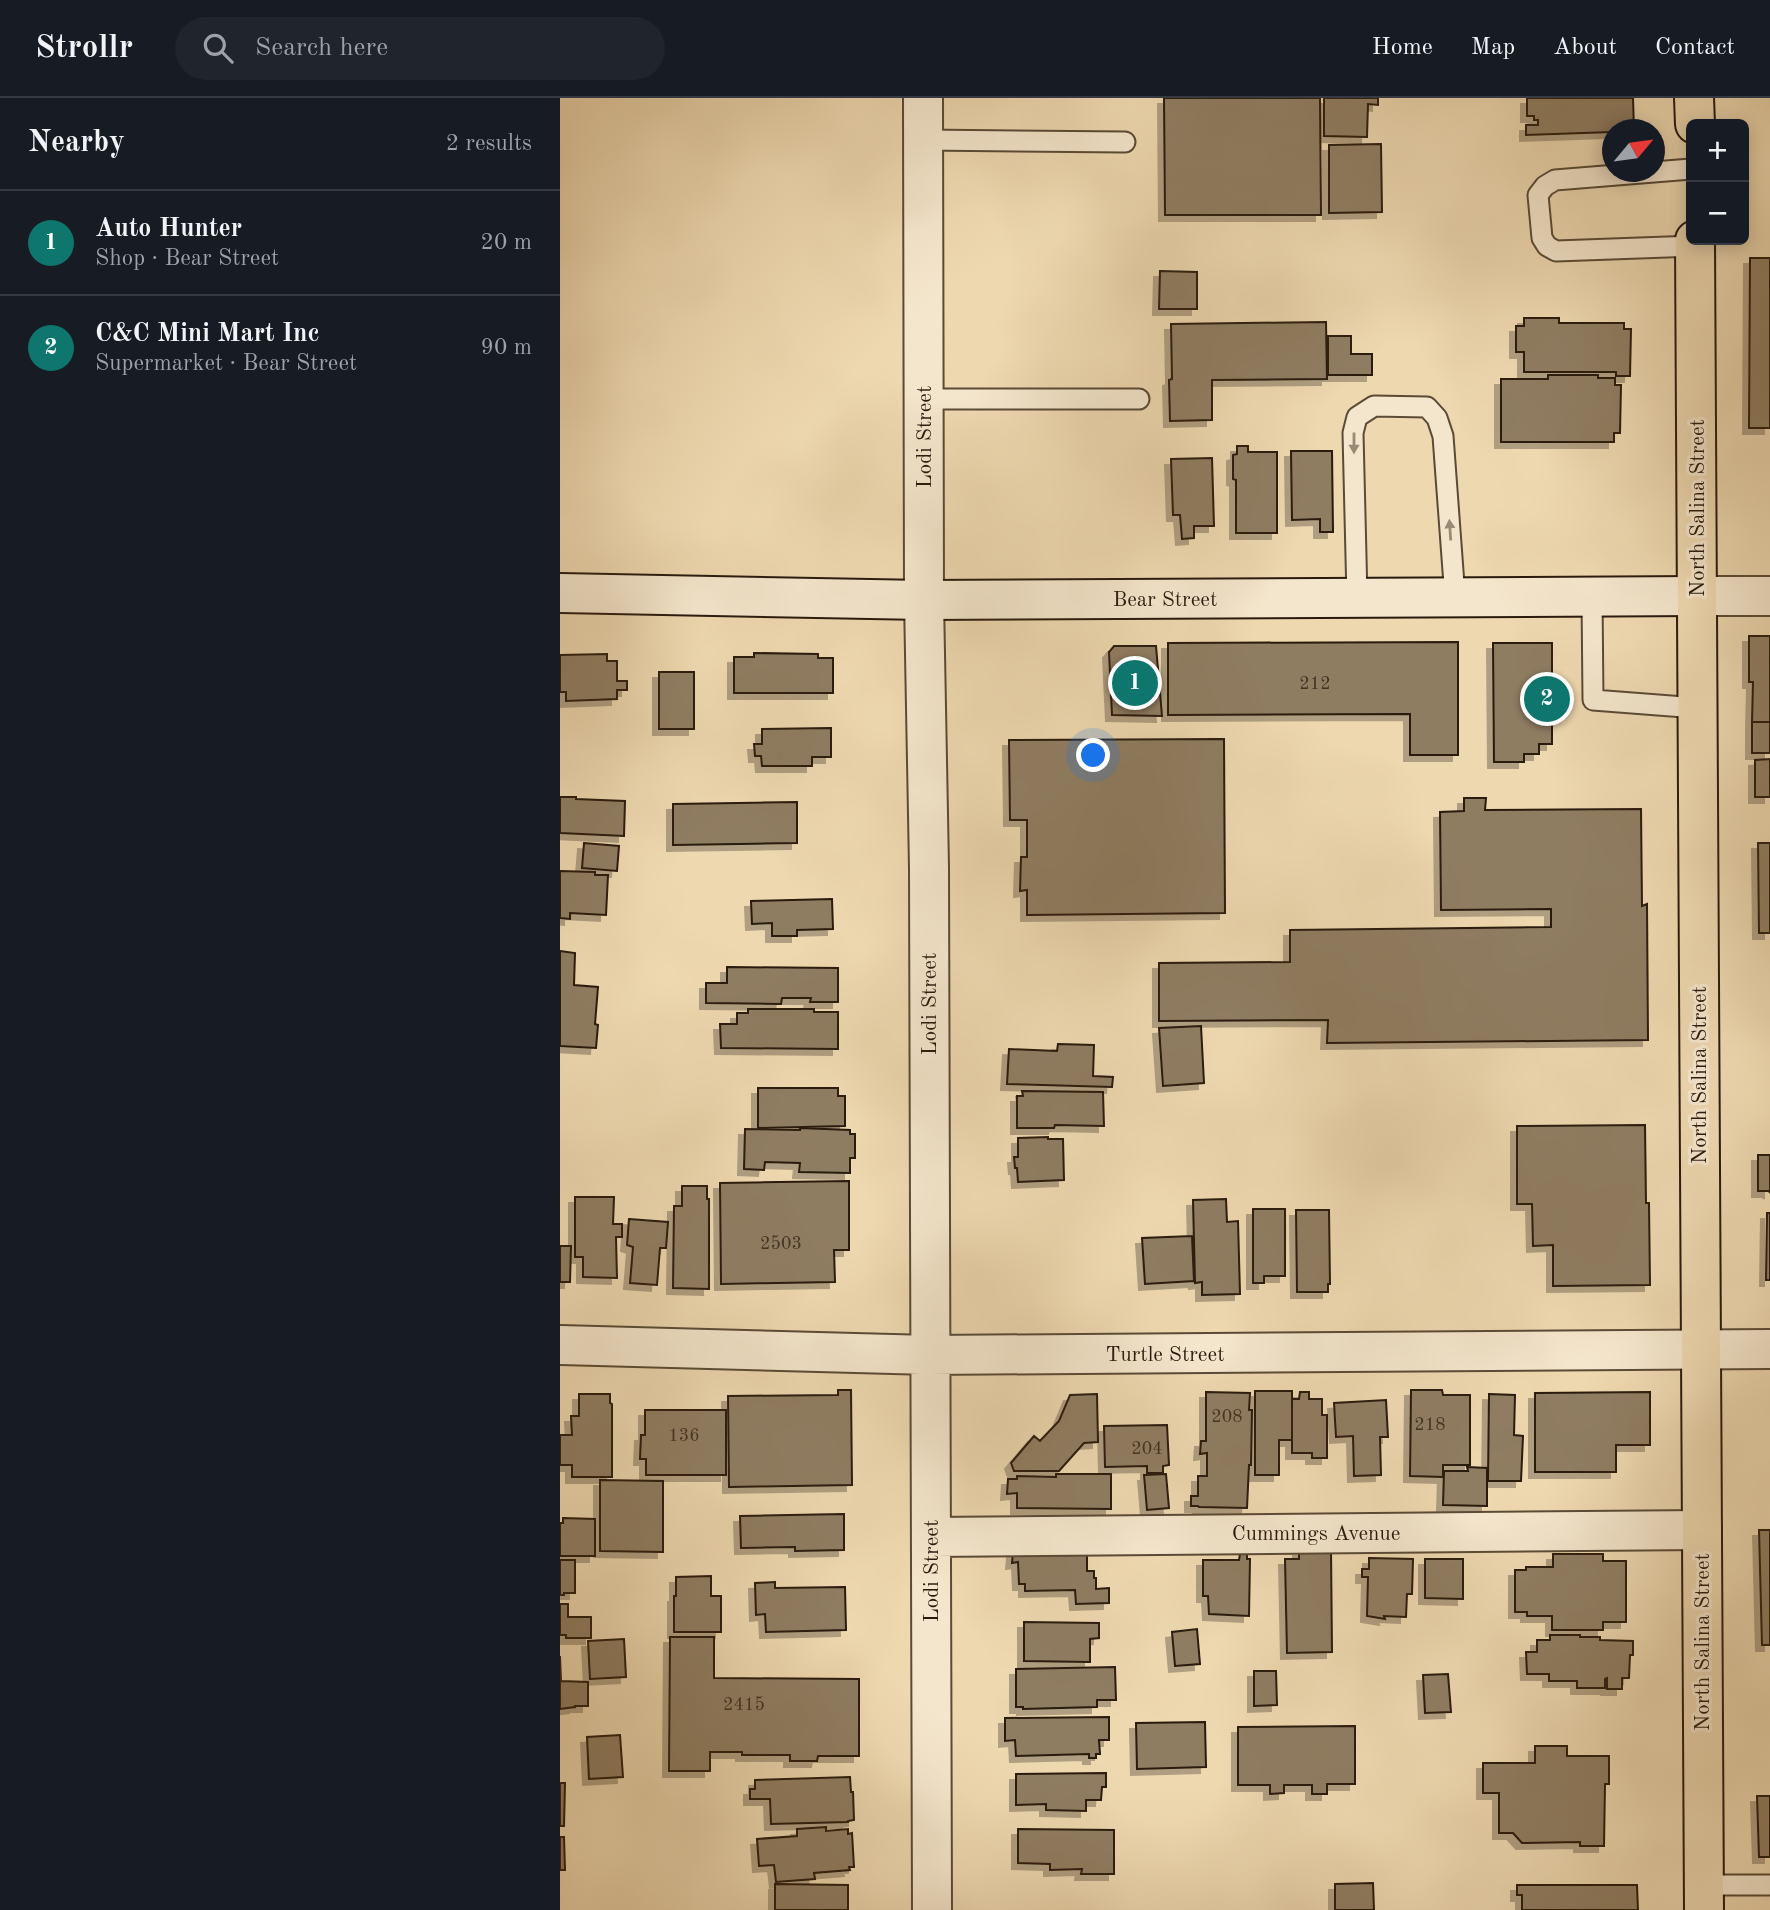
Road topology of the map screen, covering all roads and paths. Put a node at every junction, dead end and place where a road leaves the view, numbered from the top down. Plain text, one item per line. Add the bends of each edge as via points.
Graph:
1 (923, 98) edge
2 (1695, 98) edge
3 (1695, 119) edge
4 (923, 140) junction
5 (1125, 142) dead end
6 (1686, 169) edge
7 (1686, 244) edge
8 (1695, 245) edge
9 (924, 399) junction
10 (1139, 399) dead end
11 (560, 593) edge
12 (1697, 596) junction
13 (1770, 596) edge
14 (1592, 597) junction
15 (1357, 598) junction
16 (1455, 598) junction
17 (924, 600) junction
18 (1697, 708) junction
19 (560, 1345) edge
20 (1700, 1349) junction
21 (1770, 1349) edge
22 (930, 1355) junction
23 (1702, 1530) junction
24 (930, 1536) junction
25 (1770, 1885) edge
26 (1704, 1897) edge
27 (932, 1910) edge

1 - 4 street, Lodi Street
2 - 3 main road
4 - 5 lane
4 - 9 street, Lodi Street
6 - 7 lane via 1555,180 1538,195 1542,238 1556,251
8 - 12 main road, North Salina Street
9 - 10 lane
9 - 17 street, Lodi Street
11 - 17 street, Bear Street
12 - 13 street, Bear Street
12 - 14 street, Bear Street
12 - 18 main road, North Salina Street
14 - 16 street, Bear Street
14 - 18 lane via 1593,700
15 - 16 street, Bear Street
16 -> 15 lane via 1443,436 1437,418 1427,407 1374,406 1357,417 1353,433
15 - 17 street, Bear Street
17 - 22 street, Lodi Street
18 - 20 main road, North Salina Street
19 - 22 street, Turtle Street
20 - 21 street, Turtle Street
20 - 22 street, Turtle Street
20 - 23 main road, North Salina Street
22 - 24 street, Lodi Street
23 - 24 street, Cummings Avenue
23 - 26 main road, North Salina Street
24 - 27 street, Lodi Street
25 - 26 lane

